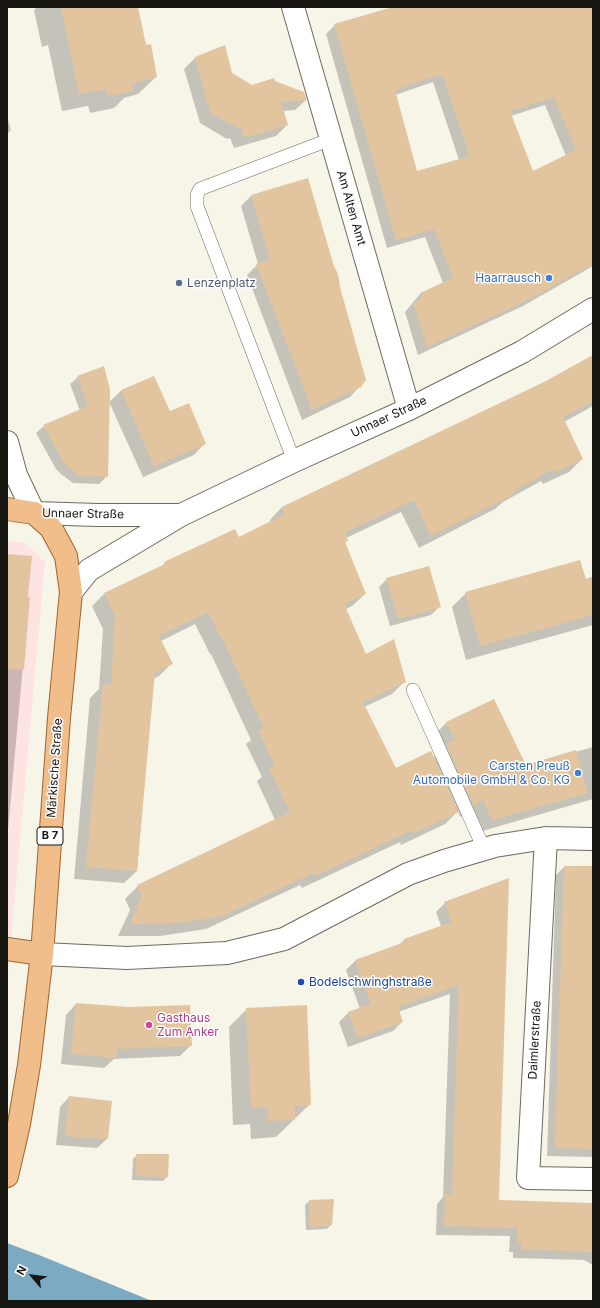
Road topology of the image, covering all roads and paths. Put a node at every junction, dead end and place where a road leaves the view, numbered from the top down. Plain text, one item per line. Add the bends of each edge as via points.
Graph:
1 (293, 7) edge
2 (331, 139) junction
3 (593, 309) edge
4 (409, 409) junction
5 (7, 442) edge
6 (294, 461) junction
7 (7, 509) edge
8 (34, 513) junction
9 (180, 515) junction
10 (71, 592) junction
11 (413, 690) dead end
12 (546, 838) junction
13 (593, 839) edge
14 (484, 849) junction
15 (7, 949) edge
16 (42, 954) junction
17 (7, 1176) edge
18 (593, 1179) edge

1 - 2 street, Am Alten Amt
2 - 4 street, Am Alten Amt
2 - 6 lane via 200,189 197,194 197,206
3 - 4 street, Unnaer Straße via 522,352
4 - 6 street, Unnaer Straße
5 - 8 street via 16,475
6 - 9 street, Unnaer Straße
7 - 8 main road
8 - 9 street, Unnaer Straße
8 - 10 main road, Märkische Straße / B 7 via 51,528 66,556
9 - 10 street, Unnaer Straße via 89,570
10 - 16 main road, Märkische Straße / B 7
11 - 14 lane
12 - 13 street
12 - 14 street
12 - 18 street, Daimlerstraße via 528,1178
14 - 16 street via 444,860 408,874 284,939 227,953 127,958
15 - 16 main road
16 - 17 main road, Märkische Straße / B 7 via 29,1065

